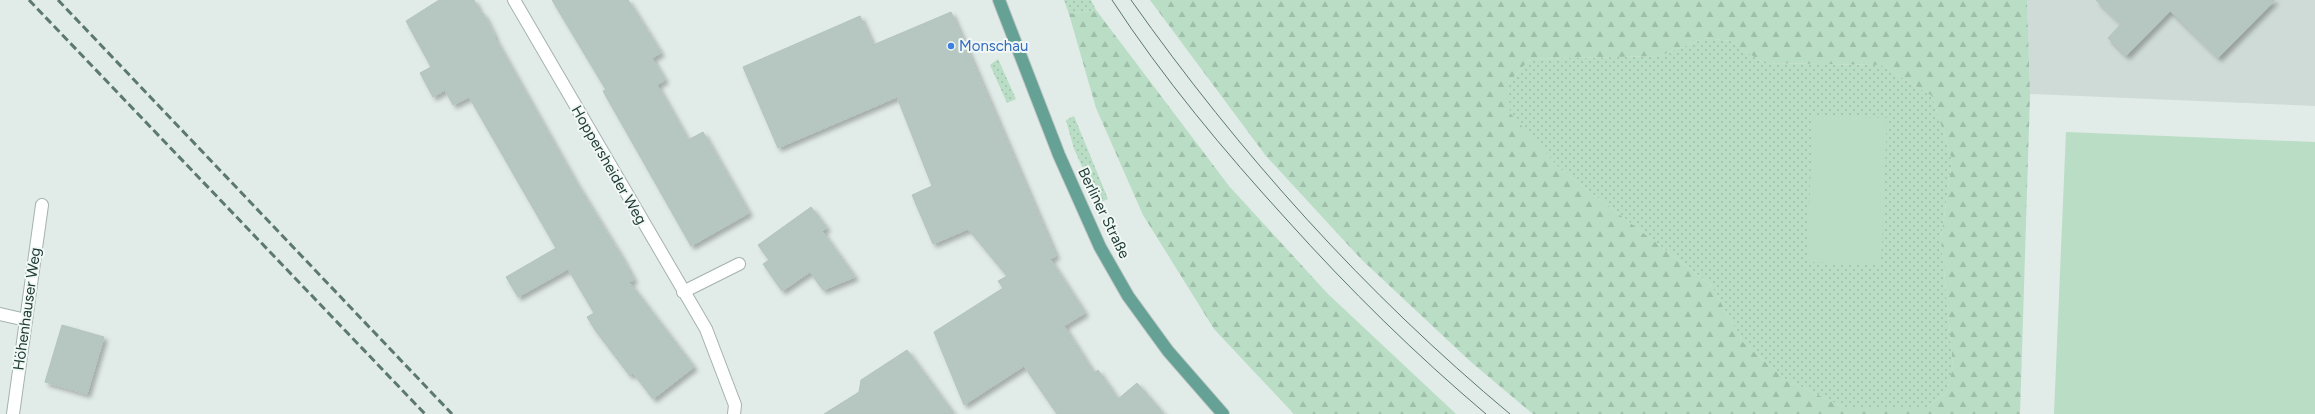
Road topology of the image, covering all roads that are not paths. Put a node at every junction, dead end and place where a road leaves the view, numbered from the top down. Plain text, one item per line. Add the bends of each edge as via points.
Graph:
1 (514, 0) edge
2 (998, 0) edge
3 (42, 205) dead end
4 (739, 264) dead end
5 (683, 292) junction
6 (0, 314) edge
7 (26, 320) junction
8 (13, 414) edge
9 (734, 414) edge
10 (1224, 414) edge

1 - 5 street, Hoppersheider Weg
2 - 10 main road, Berliner Straße via 1059,155 1100,248 1128,296 1168,351
3 - 7 street, Höhenhauser Weg
4 - 5 street
5 - 9 street, Hoppersheider Weg via 706,329 735,405
6 - 7 street
7 - 8 street, Höhenhauser Weg

